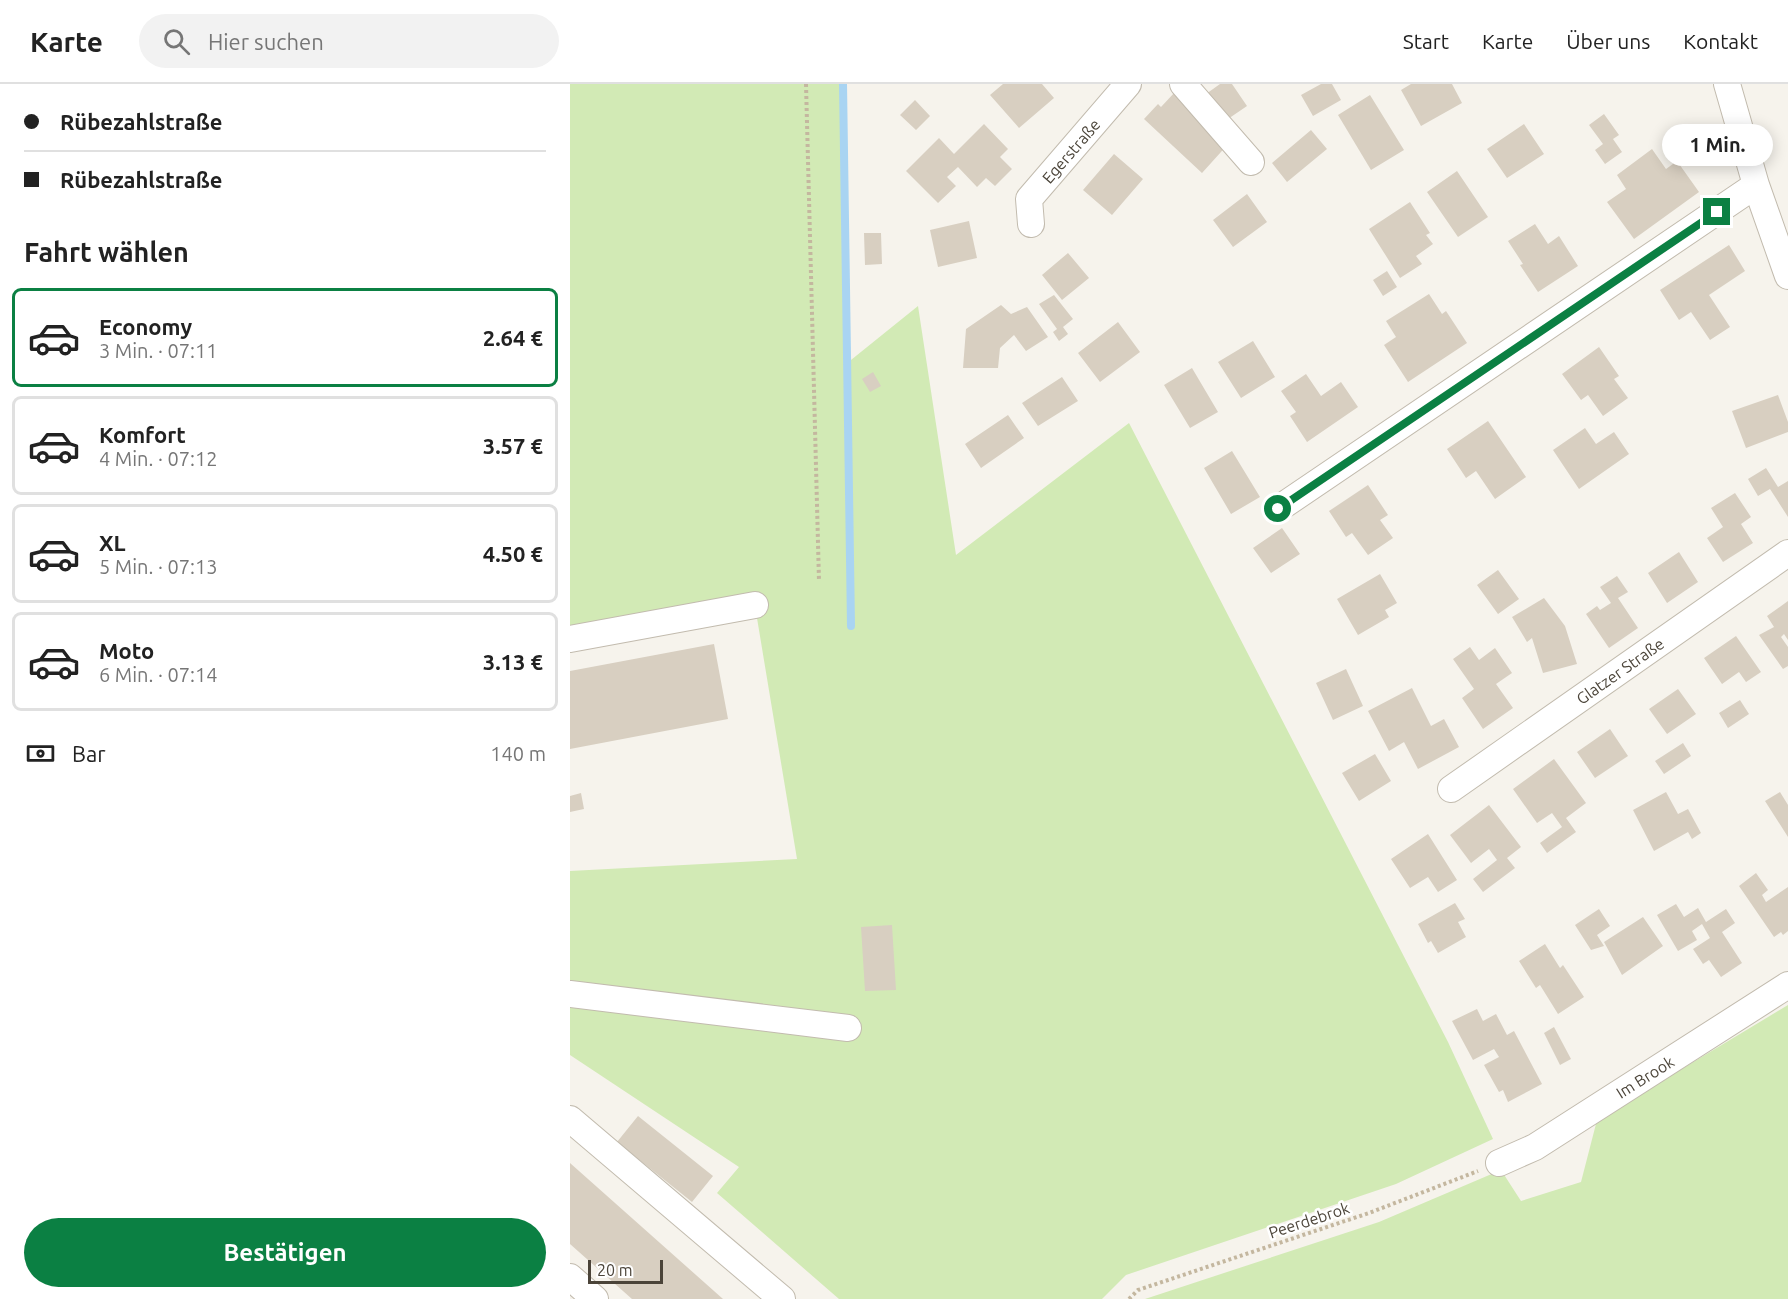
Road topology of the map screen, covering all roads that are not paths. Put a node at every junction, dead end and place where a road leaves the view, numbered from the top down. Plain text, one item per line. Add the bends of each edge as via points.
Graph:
1 (1128, 84) edge
2 (1184, 84) edge
3 (1727, 84) edge
4 (1251, 162) dead end
5 (1756, 185) junction
6 (1031, 224) dead end
7 (1788, 276) edge
8 (1278, 509) dead end
9 (1788, 553) edge
10 (755, 605) dead end
11 (570, 639) edge
12 (1451, 789) dead end
13 (1788, 985) edge
14 (570, 994) edge
15 (848, 1028) dead end
16 (570, 1119) edge
17 (1499, 1163) road end
18 (570, 1277) edge
19 (595, 1299) edge
20 (782, 1299) edge

1 - 6 street, Egerstraße via 1029,199
2 - 4 street
3 - 5 street
5 - 7 street
5 - 8 street
9 - 12 street, Glatzer Straße
10 - 11 street
13 - 17 street, Im Brook via 1534,1147
14 - 15 street
16 - 20 street
18 - 19 street

